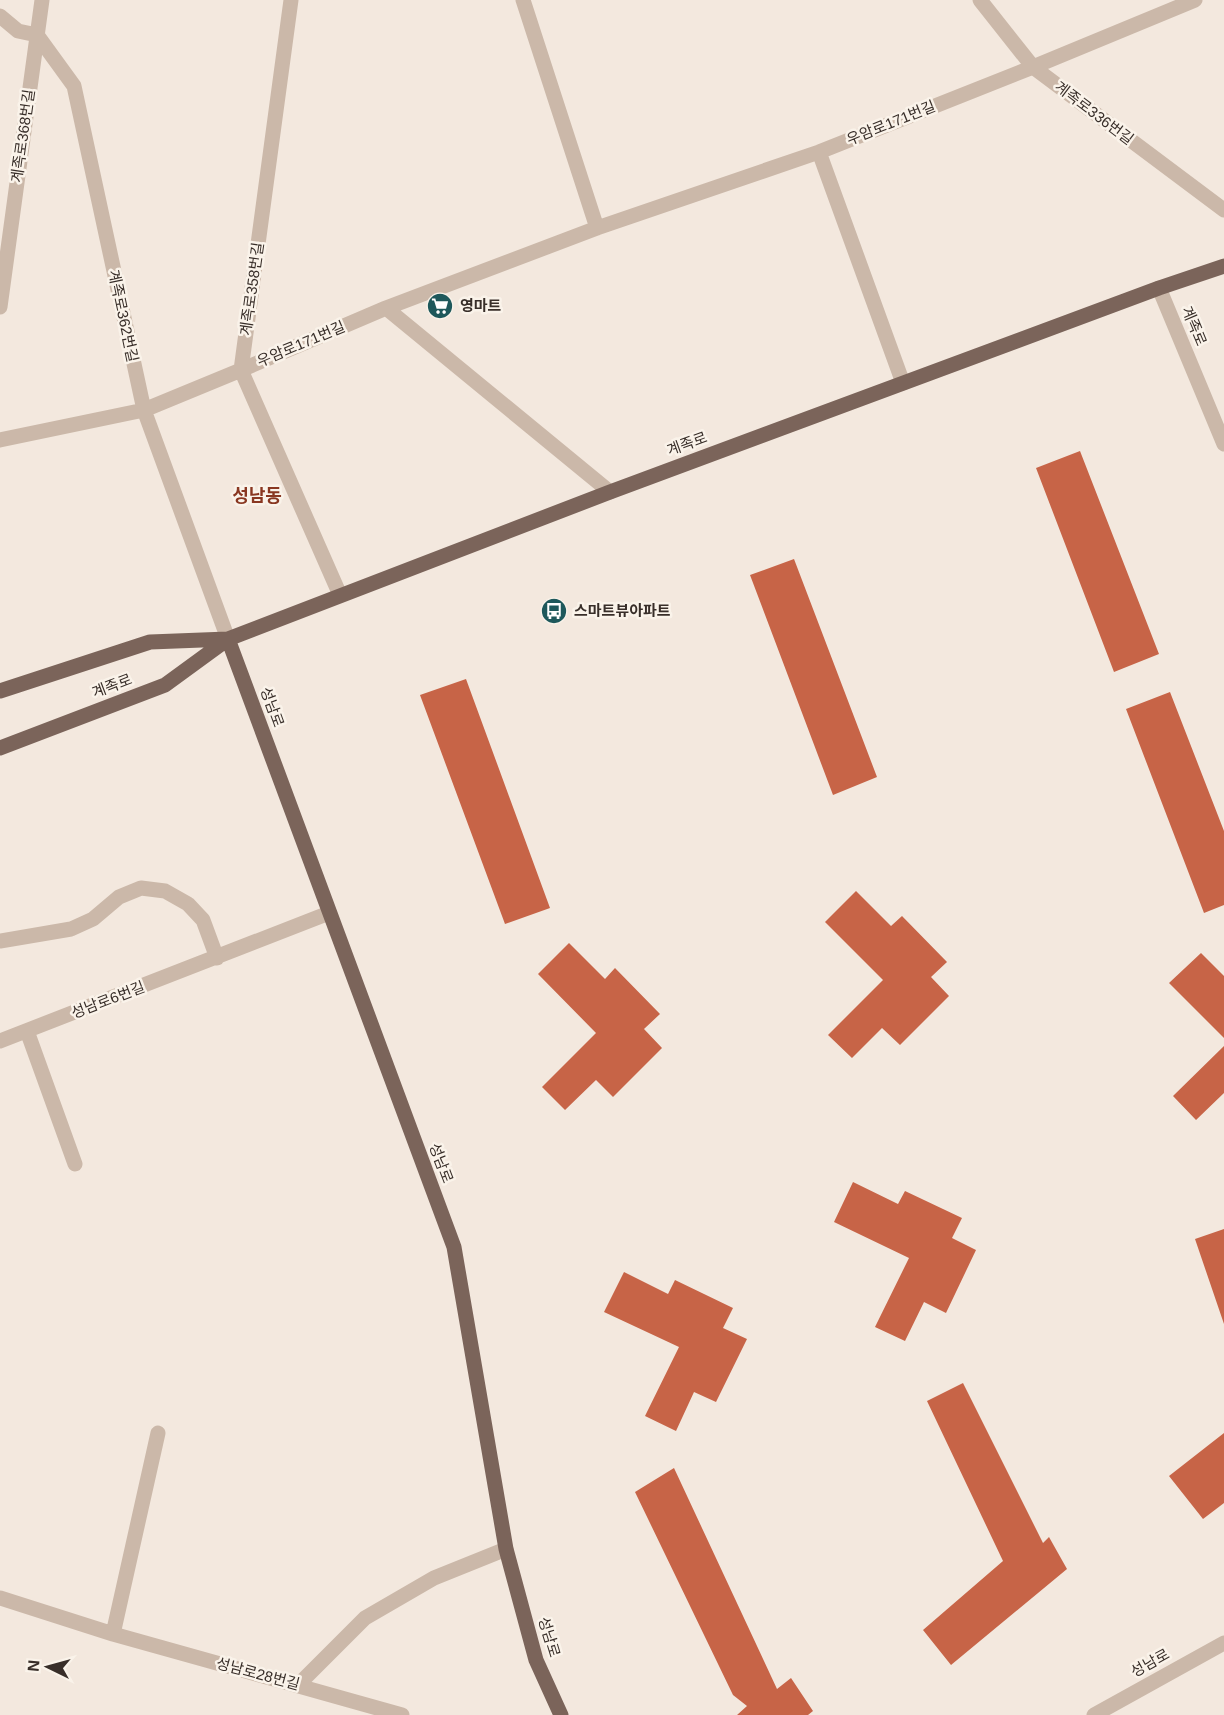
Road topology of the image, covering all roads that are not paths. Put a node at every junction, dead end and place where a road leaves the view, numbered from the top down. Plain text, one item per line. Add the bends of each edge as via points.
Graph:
1 (42, 0) edge
2 (291, 0) edge
3 (523, 0) edge
4 (980, 0) edge
5 (1186, 2) edge
6 (0, 16) edge
7 (37, 35) junction
8 (1033, 67) junction
9 (819, 152) junction
10 (1224, 210) edge
11 (597, 228) junction
12 (1224, 266) edge
13 (1159, 288) junction
14 (0, 307) edge
15 (386, 308) junction
16 (241, 370) junction
17 (903, 383) junction
18 (144, 410) junction
19 (0, 441) edge
20 (1224, 444) edge
21 (610, 492) junction
22 (340, 595) junction
23 (228, 639) junction
24 (0, 691) edge
25 (0, 748) edge
26 (329, 913) junction
27 (0, 941) edge
28 (217, 958) junction
29 (27, 1031) junction
30 (0, 1041) edge
31 (75, 1164) dead end
32 (158, 1433) dead end
33 (506, 1549) junction
34 (0, 1598) edge
35 (113, 1634) junction
36 (1224, 1643) edge
37 (298, 1684) junction
38 (402, 1715) edge
39 (561, 1715) edge
40 (1094, 1715) edge

1 - 7 street, 계족로368번길
2 - 16 street, 계족로358번길
3 - 11 street
4 - 8 street, 계족로336번길
5 - 8 street, 우암로171번길
6 - 7 street via 18,31
7 - 14 street, 계족로368번길
7 - 18 street, 계족로362번길 via 74,86
8 - 9 street, 우암로171번길
8 - 10 street, 계족로336번길
9 - 11 street, 우암로171번길
9 - 17 street
11 - 15 street, 우암로171번길
12 - 13 main road, 계족로
13 - 17 main road, 계족로
13 - 20 street, 계족로
15 - 16 street, 우암로171번길
15 - 21 street
16 - 18 street, 우암로171번길
16 - 22 street
17 - 21 main road, 계족로
18 - 19 street, 우암로171번길
18 - 23 street, 계족로362번길
21 - 22 main road, 계족로
22 - 23 main road, 계족로
23 - 24 main road, 계족로 via 150,642
23 - 25 main road, 계족로 via 165,685
23 - 26 main road, 성남로
26 - 28 street, 성남로6번길
26 - 33 main road, 성남로 via 454,1247
27 - 28 street via 71,929 93,919 119,897 141,888 165,891 188,904 203,920
28 - 29 street, 성남로6번길
29 - 30 street, 성남로6번길
29 - 31 street
32 - 35 street
33 - 37 street via 434,1578 365,1618
33 - 39 main road, 성남로 via 536,1660
34 - 35 street, 성남로28번길
35 - 37 street, 성남로28번길
36 - 40 street, 성남로
37 - 38 street, 성남로28번길

